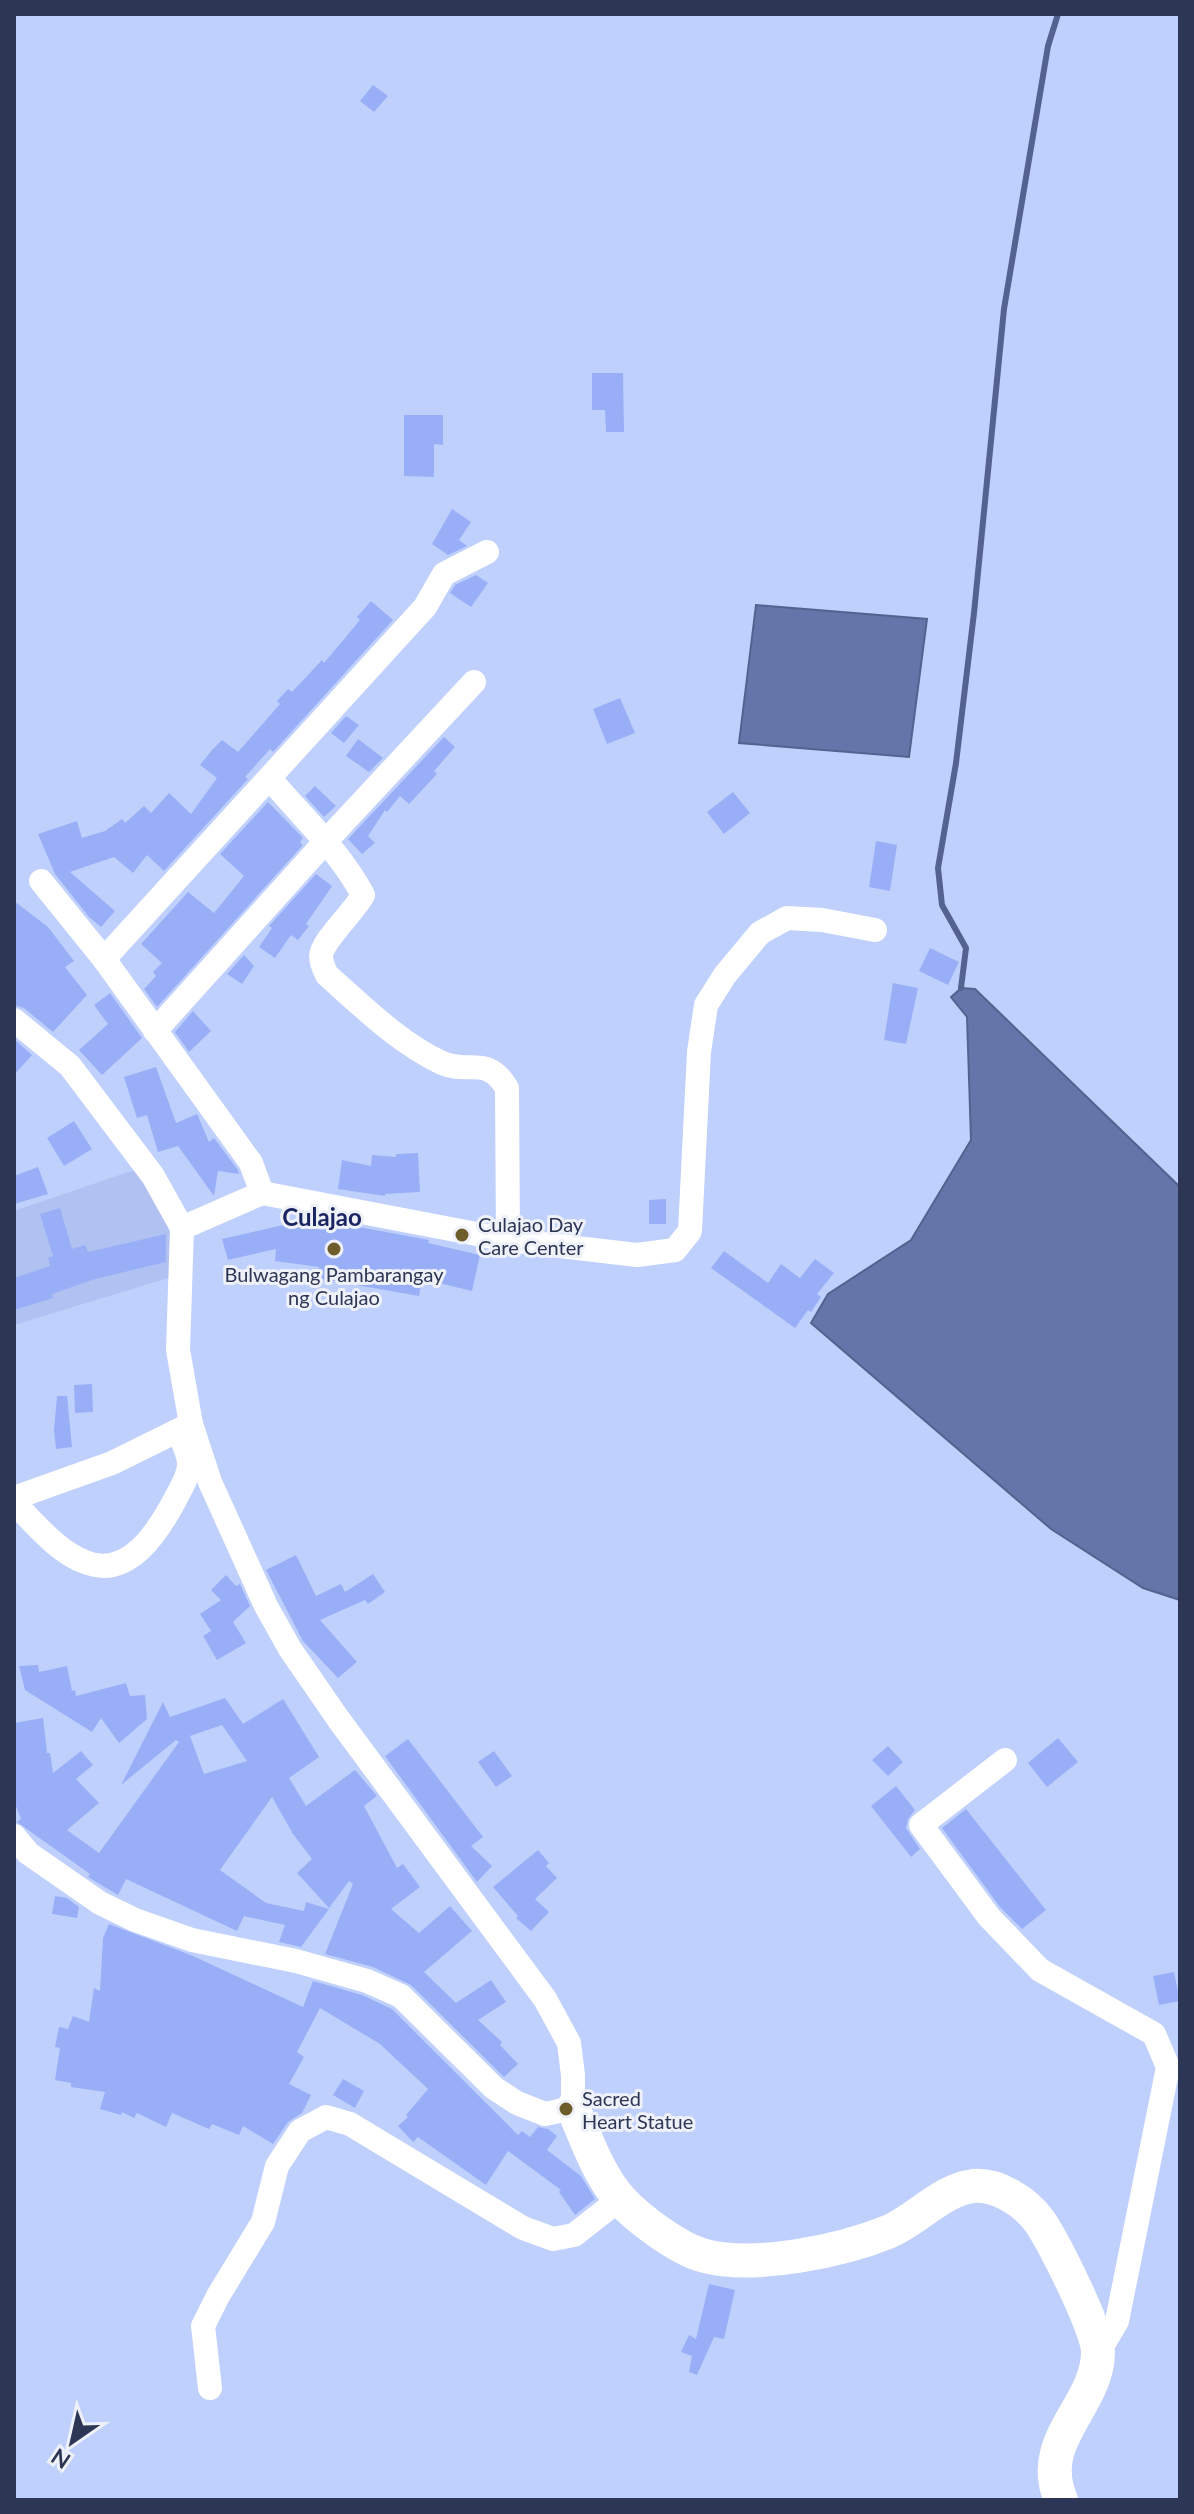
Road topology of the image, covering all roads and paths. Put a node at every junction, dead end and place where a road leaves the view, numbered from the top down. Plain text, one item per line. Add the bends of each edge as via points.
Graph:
1 (487, 552) dead end
2 (474, 682) dead end
3 (270, 779) junction
4 (325, 842) junction
5 (41, 881) dead end
6 (875, 930) dead end
7 (104, 959) junction
8 (14, 1020) edge
9 (155, 1031) junction
10 (262, 1193) junction
11 (182, 1228) junction
12 (508, 1240) junction
13 (185, 1427) junction
14 (14, 1500) edge
15 (1005, 1760) dead end
16 (19, 1844) edge
17 (573, 2108) junction
18 (620, 2199) junction
19 (1098, 2353) junction
20 (210, 2388) dead end
21 (1061, 2500) edge

1 - 3 street via 444,574 425,607
2 - 4 street
3 - 4 street
3 - 7 street
4 - 9 street
4 - 12 street via 363,895 323,945 320,959 327,975 412,1046 445,1065 488,1067 507,1088
5 - 7 street
6 - 12 street via 787,918 760,933 712,995 699,1052 690,1231 675,1250 637,1255
7 - 9 street
8 - 11 street via 70,1066 153,1176
9 - 10 street via 251,1163
10 - 11 street
10 - 12 street
11 - 13 street via 178,1350
13 - 14 street via 112,1463
13 - 14 street via 189,1464 183,1485 161,1527 139,1551 113,1565 87,1564 62,1550
13 - 17 street via 290,1649 545,1999 569,2043
15 - 19 street via 921,1825 989,1917 1040,1970 1154,2034 1168,2067 1117,2321
16 - 17 street via 100,1903 135,1920 192,1940 367,1981 401,1996 494,2088 517,2103 545,2114
17 - 18 street
18 - 19 street via 663,2234 703,2256 756,2262 855,2244 892,2231 949,2195 973,2186 996,2189 1019,2200 1039,2221 1094,2327
18 - 20 street via 574,2235 553,2239 523,2228 350,2124 326,2117 300,2131 277,2166 263,2222 203,2326
19 - 21 street via 1093,2378 1056,2449 1054,2474

